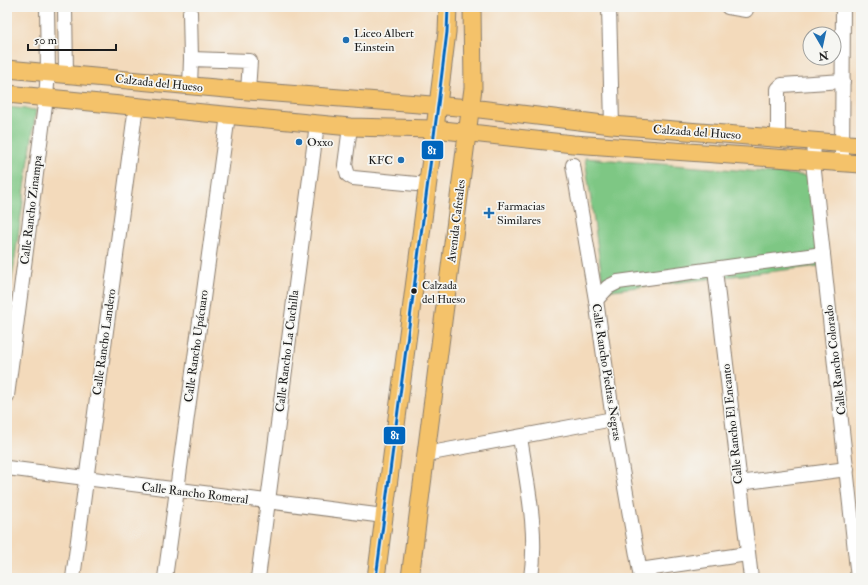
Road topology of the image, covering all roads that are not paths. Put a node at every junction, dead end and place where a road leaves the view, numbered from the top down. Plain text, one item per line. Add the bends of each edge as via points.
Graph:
1 (47, 7) edge
2 (65, 7) edge
3 (448, 7) edge
4 (472, 7) edge
5 (609, 7) edge
6 (728, 7) edge
7 (843, 7) edge
8 (746, 10) dead end
9 (190, 12) dead end
10 (191, 59) junction
11 (7, 68) edge
12 (48, 72) junction
13 (66, 74) junction
14 (844, 81) junction
15 (190, 86) junction
16 (248, 91) junction
17 (7, 94) edge
18 (46, 97) junction
19 (438, 105) junction
20 (136, 106) junction
21 (471, 108) junction
22 (228, 115) junction
23 (317, 124) junction
24 (612, 125) junction
25 (350, 127) junction
26 (434, 129) junction
27 (468, 132) junction
28 (778, 138) junction
29 (814, 142) junction
30 (842, 144) junction
31 (861, 145) edge
32 (813, 162) junction
33 (842, 163) junction
34 (861, 164) edge
35 (573, 165) dead end
36 (427, 185) junction
37 (823, 254) junction
38 (715, 270) junction
39 (596, 300) junction
40 (7, 396) edge
41 (613, 419) junction
42 (520, 437) junction
43 (426, 454) junction
44 (7, 468) edge
45 (847, 469) junction
46 (86, 479) junction
47 (739, 483) junction
48 (176, 491) junction
49 (268, 501) junction
50 (384, 516) junction
51 (858, 535) edge
52 (747, 554) junction
53 (534, 557) junction
54 (641, 574) edge
55 (73, 578) edge
56 (165, 578) edge
57 (258, 578) edge
58 (376, 578) edge
59 (410, 578) edge
60 (531, 578) edge
61 (538, 578) edge
62 (751, 578) edge
63 (858, 578) edge

1 - 12 street, Calle Rancho Zinampa
2 - 13 street
3 - 19 main road
4 - 21 main road, Avenida Cafetales
5 - 24 street
6 - 8 street
7 - 14 street
9 - 10 street
10 - 15 street
10 - 16 street via 250,61
11 - 12 main road, Calzada del Hueso
12 - 13 main road, Calzada del Hueso
12 - 18 street, Calle Rancho Zinampa
13 - 15 main road, Calzada del Hueso
14 - 28 street via 782,85 778,89
14 - 30 street
15 - 16 main road, Calzada del Hueso
16 - 19 main road, Calzada del Hueso
17 - 18 main road, Calzada del Hueso
18 - 20 main road, Calzada del Hueso
18 - 40 street, Calle Rancho Zinampa
19 - 21 main road, Calzada del Hueso
19 - 26 main road
20 - 22 main road, Calzada del Hueso
20 - 46 street, Calle Rancho Landero
21 - 24 main road, Calzada del Hueso
21 - 27 main road, Avenida Cafetales
22 - 23 main road, Calzada del Hueso
22 - 48 street, Calle Rancho Upácuaro
23 - 25 main road, Calzada del Hueso
23 - 49 street, Calle Rancho La Cuchilla
24 - 28 main road, Calzada del Hueso
25 - 26 main road, Calzada del Hueso
25 - 36 street via 345,166 348,175 353,178
26 - 27 main road, Calzada del Hueso
26 - 36 main road
27 - 32 main road, Calzada del Hueso via 573,144
27 - 43 main road, Avenida Cafetales
28 - 29 main road, Calzada del Hueso
29 - 30 main road, Calzada del Hueso
29 - 32 street, Calle Rancho Colorado
30 - 31 main road, Calzada del Hueso
30 - 33 street
32 - 33 main road, Calzada del Hueso
32 - 37 street, Calle Rancho Colorado
33 - 34 main road, Calzada del Hueso
35 - 39 street, Calle Rancho Piedras Negras
36 - 50 main road
37 - 38 street
37 - 45 street, Calle Rancho Colorado
38 - 39 street via 618,282 608,287
38 - 47 street, Calle Rancho El Encanto
39 - 41 street, Calle Rancho Piedras Negras
41 - 42 street
41 - 54 street, Calle Rancho Piedras Negras
42 - 43 street
42 - 53 street via 534,530
43 - 59 main road, Avenida Cafetales
44 - 46 street, Calle Rancho Romeral
45 - 47 street
45 - 51 street, Calle Rancho Colorado
46 - 48 street, Calle Rancho Romeral
46 - 55 street, Calle Rancho Landero
47 - 52 street, Calle Rancho El Encanto
48 - 49 street, Calle Rancho Romeral
48 - 56 street, Calle Rancho Upácuaro
49 - 50 street, Calle Rancho Romeral
49 - 57 street, Calle Rancho La Cuchilla
50 - 58 main road
51 - 63 street, Calle Rancho Colorado
52 - 54 street
52 - 62 street, Calle Rancho El Encanto
53 - 60 street
53 - 61 street

